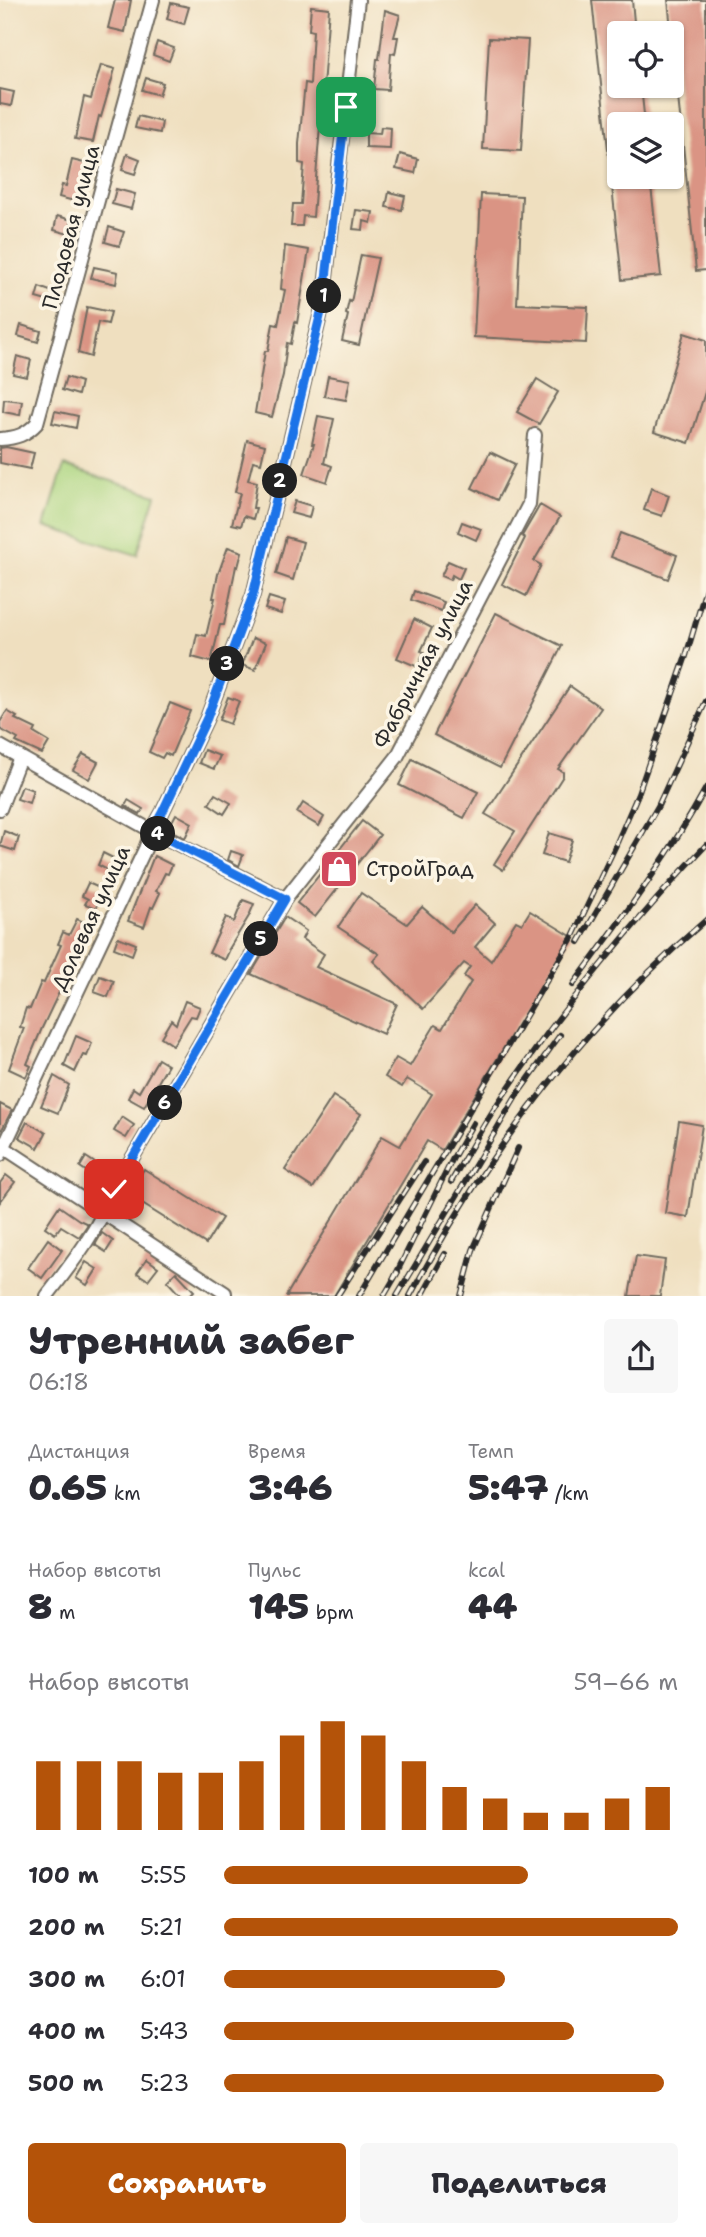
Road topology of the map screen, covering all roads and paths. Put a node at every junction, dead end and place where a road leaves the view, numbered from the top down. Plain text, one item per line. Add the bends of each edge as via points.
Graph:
1 (153, 0) edge
2 (358, 0) edge
3 (535, 435) dead end
4 (0, 439) edge
5 (0, 746) edge
6 (20, 757) junction
7 (0, 809) edge
8 (152, 831) junction
9 (285, 899) junction
10 (2, 1149) edge
11 (104, 1214) junction
12 (47, 1296) edge
13 (225, 1296) edge

1 - 4 street, Плодовая улица via 37,424 15,438
2 - 8 street, Долевая улица via 323,304 253,595 207,718
3 - 9 street, Фабричная улица via 530,504 397,757
5 - 6 street
6 - 7 street
6 - 8 street
8 - 9 street
8 - 10 street, Долевая улица
9 - 11 street, Фабричная улица via 114,1189
10 - 11 street
11 - 12 street, Фабричная улица
11 - 13 street

